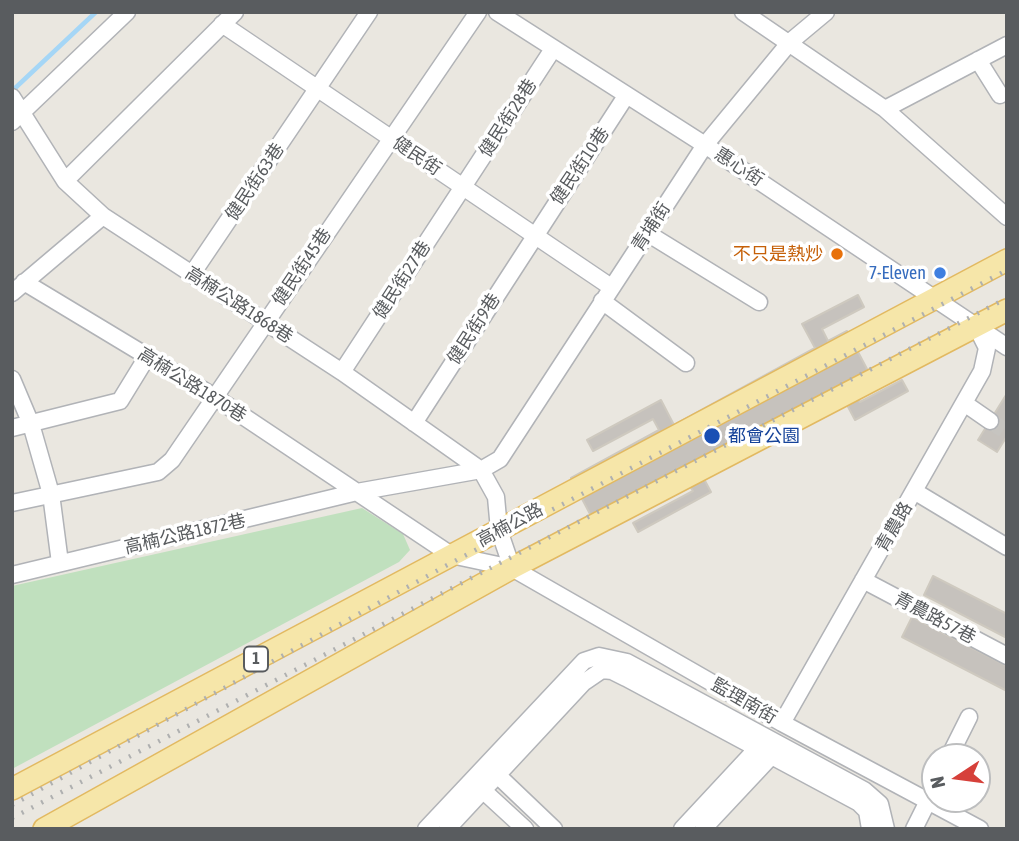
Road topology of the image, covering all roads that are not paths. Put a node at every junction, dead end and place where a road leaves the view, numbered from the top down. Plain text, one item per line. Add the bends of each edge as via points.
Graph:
1 (127, 12) edge
2 (235, 12) edge
3 (369, 12) edge
4 (478, 12) edge
5 (497, 12) edge
6 (743, 12) edge
7 (825, 12) edge
8 (222, 24) junction
9 (790, 42) junction
10 (553, 49) junction
11 (1006, 49) edge
12 (978, 60) junction
13 (318, 89) junction
14 (1000, 95) dead end
15 (626, 96) junction
16 (12, 97) edge
17 (885, 109) junction
18 (18, 119) edge
19 (390, 138) junction
20 (705, 145) junction
21 (65, 181) junction
22 (463, 187) junction
23 (103, 216) junction
24 (1007, 217) edge
25 (648, 233) junction
26 (534, 235) junction
27 (1007, 260) edge
28 (192, 274) junction
29 (611, 287) junction
30 (18, 288) edge
31 (937, 298) junction
32 (602, 301) junction
33 (759, 302) dead end
34 (1007, 310) edge
35 (264, 323) junction
36 (977, 328) junction
37 (1007, 347) edge
38 (147, 357) junction
39 (686, 363) dead end
40 (342, 372) junction
41 (12, 379) edge
42 (213, 396) junction
43 (964, 403) junction
44 (990, 421) tunnel mouth
45 (414, 423) junction
46 (31, 424) junction
47 (12, 428) edge
48 (481, 470) junction
49 (914, 491) junction
50 (357, 492) junction
51 (51, 494) junction
52 (12, 503) edge
53 (499, 530) junction
54 (1007, 547) edge
55 (452, 555) junction
56 (60, 563) junction
57 (512, 568) junction
58 (12, 575) edge
59 (863, 580) junction
60 (1007, 656) edge
61 (969, 717) dead end
62 (782, 723) junction
63 (956, 743) edge
64 (772, 750) junction
65 (492, 770) junction
66 (478, 785) junction
67 (12, 789) edge
68 (921, 789) edge
69 (922, 813) edge
70 (958, 813) edge
71 (695, 826) edge
72 (44, 829) edge
73 (426, 829) edge
74 (447, 829) edge
75 (525, 829) edge
76 (554, 829) edge
77 (870, 829) edge
78 (886, 829) edge
79 (914, 829) edge
80 (980, 829) edge

1 - 18 street
2 - 8 street
3 - 13 street, 健民街63巷
4 - 19 street, 健民街45巷
5 - 10 street, 惠心街
6 - 9 street
7 - 9 street, 青埔街
8 - 13 street, 健民街
8 - 21 street
9 - 17 street
9 - 20 street, 青埔街
10 - 15 street, 惠心街
10 - 22 street, 健民街28巷
11 - 12 street
12 - 14 street
12 - 17 street
13 - 19 street, 健民街
13 - 28 street, 健民街63巷
15 - 20 street, 惠心街
15 - 26 street, 健民街10巷
16 - 18 street, 高楠公路1868巷
17 - 24 street
18 - 21 street, 高楠公路1868巷
19 - 22 street, 健民街
19 - 35 street, 健民街45巷
20 - 25 street, 青埔街
20 - 31 street, 惠心街
21 - 23 street, 高楠公路1868巷
22 - 26 street, 健民街
22 - 40 street, 健民街27巷
23 - 28 street, 高楠公路1868巷
23 - 30 street
25 - 29 street, 青埔街
25 - 33 street
26 - 29 street, 健民街
26 - 45 street, 健民街9巷
27 - 31 main road, 高楠公路 / 1
28 - 35 street, 高楠公路1868巷
29 - 32 street, 青埔街
30 - 38 street, 高楠公路1870巷
31 - 36 street, 惠心街
31 - 53 main road, 高楠公路 / 1
32 - 39 street
32 - 48 street, 青埔街 via 500,459
34 - 36 main road
35 - 40 street, 高楠公路1868巷
35 - 42 street, 健民街45巷
36 - 37 street, 惠心街
36 - 43 street, 青農路 via 987,354
36 - 57 main road
38 - 42 street, 高楠公路1870巷
38 - 46 street via 120,401
40 - 45 street, 高楠公路1868巷
41 - 46 street
42 - 50 street, 高楠公路1870巷
42 - 51 street, 健民街45巷 via 172,460 158,472
43 - 44 street
43 - 49 street, 青農路
45 - 48 street, 高楠公路1868巷
46 - 47 street
46 - 51 street
48 - 50 street, 高楠公路1872巷
48 - 53 street via 496,497
49 - 54 street
49 - 59 street, 青農路
50 - 55 street, 高楠公路1870巷
50 - 56 street, 高楠公路1872巷
51 - 52 street, 健民街45巷
51 - 56 street
53 - 55 main road, 高楠公路 / 1
53 - 57 street
55 - 57 street, 監理南街
55 - 67 main road, 高楠公路 / 1
56 - 58 street, 高楠公路1872巷
57 - 62 street, 監理南街
57 - 72 main road
59 - 60 street, 青農路57巷
59 - 62 street, 青農路
61 - 63 street
62 - 68 street, 監理南街
64 - 65 street via 619,674 602,670
64 - 71 street
64 - 77 street via 859,803 867,811
64 - 78 street via 871,795 880,804
65 - 66 street
65 - 76 street
66 - 73 street
66 - 74 street
66 - 75 street
69 - 79 street
70 - 80 street, 監理南街

